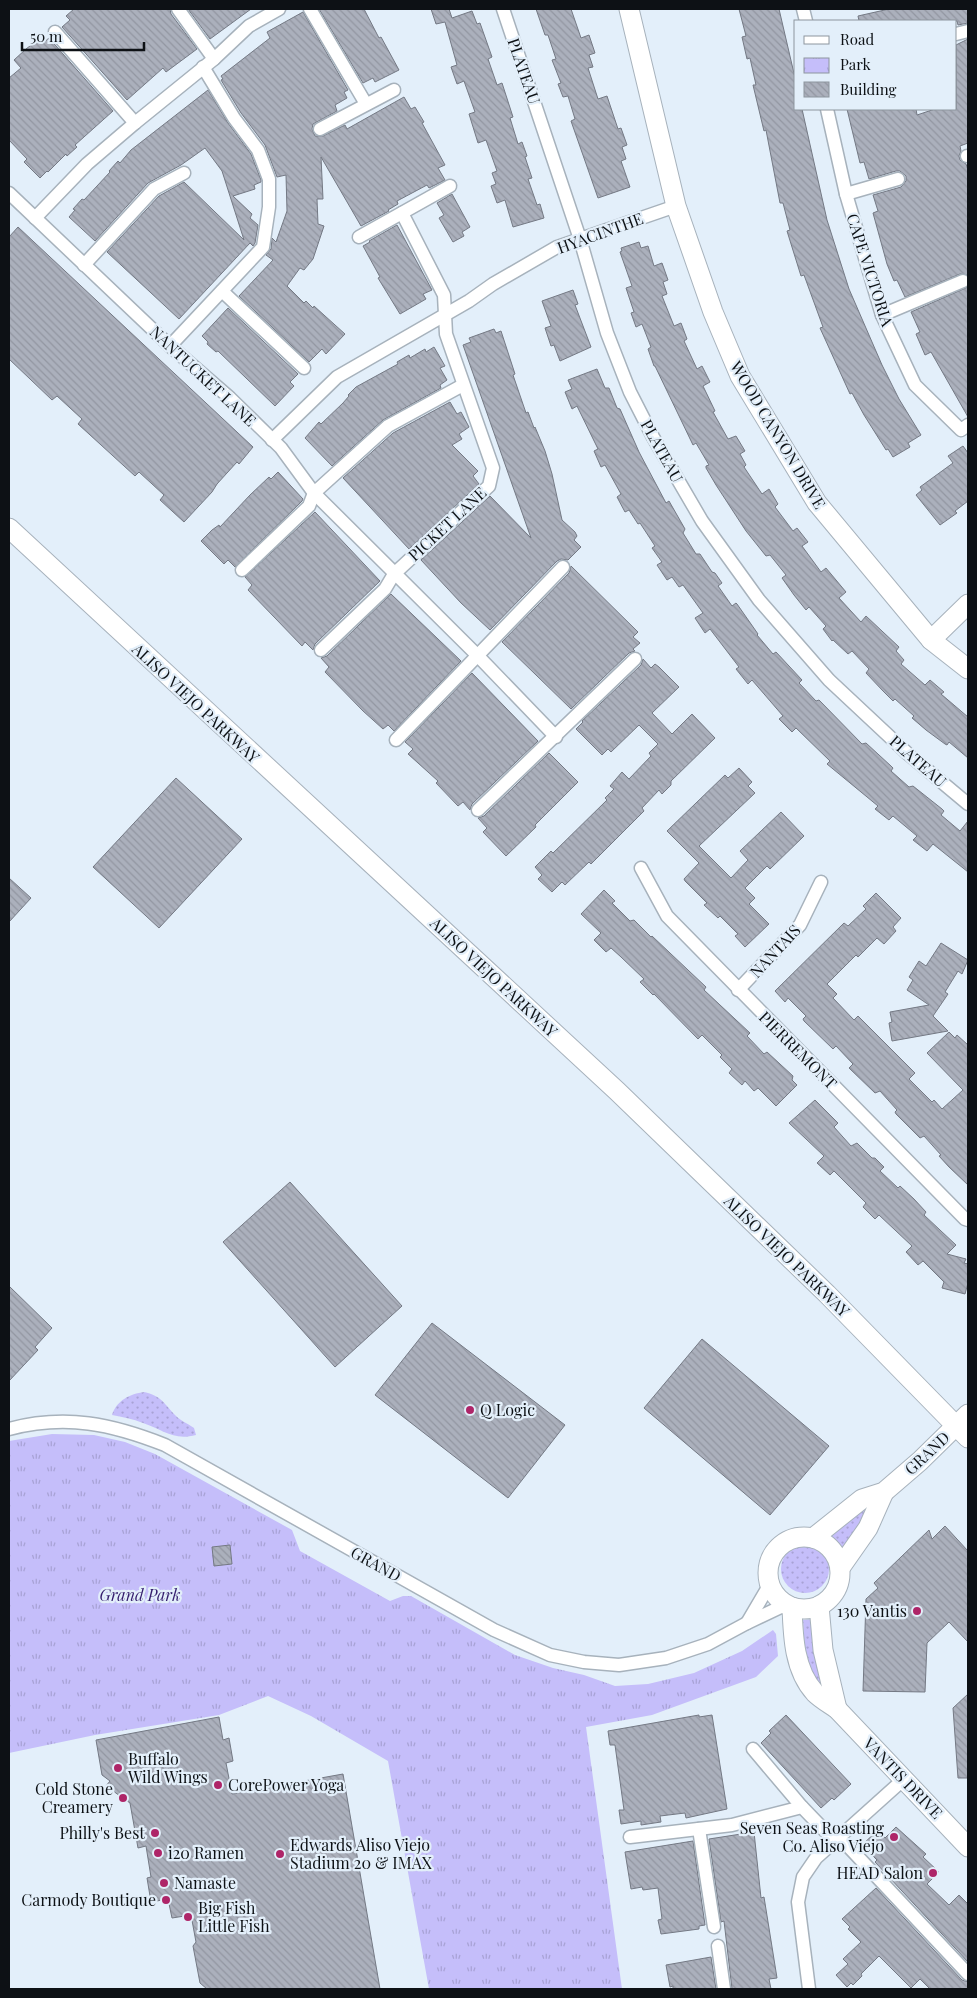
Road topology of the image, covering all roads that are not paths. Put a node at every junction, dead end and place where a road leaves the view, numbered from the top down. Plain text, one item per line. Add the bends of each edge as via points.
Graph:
1 (178, 9) edge
2 (279, 9) edge
3 (310, 9) edge
4 (503, 9) edge
5 (629, 9) edge
6 (55, 32) dead end
7 (214, 59) junction
8 (203, 67) junction
9 (394, 90) dead end
10 (366, 104) junction
11 (827, 110) edge
12 (135, 123) junction
13 (320, 129) dead end
14 (184, 173) dead end
15 (898, 179) dead end
16 (450, 186) dead end
17 (9, 193) edge
18 (846, 194) junction
19 (676, 206) junction
20 (402, 213) junction
21 (35, 218) junction
22 (358, 237) dead end
23 (580, 239) junction
24 (84, 265) junction
25 (962, 281) dead end
26 (222, 291) junction
27 (445, 315) junction
28 (882, 315) junction
29 (170, 346) junction
30 (304, 368) dead end
31 (463, 385) junction
32 (968, 425) edge
33 (272, 440) junction
34 (314, 493) junction
35 (9, 528) edge
36 (563, 567) dead end
37 (242, 570) dead end
38 (394, 574) junction
39 (968, 604) edge
40 (931, 640) junction
41 (321, 650) dead end
42 (477, 655) junction
43 (635, 659) dead end
44 (968, 669) edge
45 (556, 737) junction
46 (396, 740) dead end
47 (968, 804) edge
48 (478, 810) dead end
49 (641, 868) dead end
50 (821, 882) dead end
51 (738, 990) junction
52 (968, 1220) edge
53 (964, 1426) edge
54 (9, 1429) edge
55 (884, 1492) junction
56 (813, 1538) junction
57 (840, 1568) junction
58 (770, 1584) junction
59 (790, 1606) junction
60 (819, 1606) junction
61 (747, 1623) junction
62 (837, 1709) junction
63 (753, 1749) dead end
64 (904, 1779) junction
65 (802, 1807) junction
66 (699, 1829) junction
67 (630, 1837) dead end
68 (837, 1839) junction
69 (968, 1847) edge
70 (714, 1927) dead end
71 (718, 1946) dead end
72 (968, 1974) edge
73 (724, 1989) edge
74 (809, 1989) edge

1 - 7 street
2 - 7 street via 249,26
3 - 10 street
4 - 23 street, PLATEAU
5 - 19 street, WOOD CANYON DRIVE
6 - 12 street
7 - 8 street
8 - 12 street
8 - 26 street via 258,150 269,179 263,247
9 - 10 street
10 - 13 street
11 - 18 street, CAPE VICTORIA
12 - 21 street via 87,164
14 - 24 street via 154,189
15 - 18 street
16 - 20 street
17 - 21 street, NANTUCKET LANE
18 - 28 street, CAPE VICTORIA
19 - 23 street, HYACINTHE
19 - 40 street, WOOD CANYON DRIVE via 713,312 740,376 817,504
20 - 22 street
20 - 27 street, PICKET LANE via 444,295
21 - 24 street, NANTUCKET LANE
23 - 27 street, HYACINTHE via 557,247
23 - 47 street, PLATEAU via 607,333 630,392 702,521 759,600 830,680
24 - 29 street, NANTUCKET LANE
25 - 28 street
26 - 29 street
26 - 30 street
27 - 31 street, PICKET LANE via 446,334
27 - 33 street via 337,377
28 - 32 street, CAPE VICTORIA via 915,385 961,430
29 - 33 street, NANTUCKET LANE
31 - 34 street via 388,426
31 - 38 street, PICKET LANE via 493,468 489,486
33 - 34 street, NANTUCKET LANE
34 - 37 street via 309,506
34 - 38 street, NANTUCKET LANE
35 - 53 street, ALISO VIEJO PARKWAY via 542,1021
36 - 42 street
38 - 41 street via 385,590
38 - 42 street, NANTUCKET LANE
39 - 40 street
40 - 44 street, WOOD CANYON DRIVE
42 - 45 street, NANTUCKET LANE
42 - 46 street
43 - 45 street
45 - 48 street
49 - 51 street, PIERREMONT via 667,916
50 - 51 street, NANTAIS via 800,925
51 - 52 street, PIERREMONT
53 - 55 street, GRAND
54 - 61 street, GRAND via 53,1421 100,1424 131,1431 165,1445 494,1630 550,1655 619,1665 666,1658 708,1644
55 - 56 street, GRAND via 862,1499
55 - 57 street, GRAND via 868,1528
56 - 57 street via 831,1549
56 - 58 street via 802,1537 780,1546 769,1565
57 - 60 street via 835,1590
58 - 59 street via 782,1602
58 - 61 street
59 - 60 street via 801,1609
59 - 61 street, GRAND
59 - 62 street, VANTIS DRIVE via 802,1674 815,1693
60 - 62 street via 823,1650
62 - 64 street, VANTIS DRIVE
63 - 65 street
64 - 68 street
64 - 69 street, VANTIS DRIVE
65 - 66 street via 732,1825
65 - 68 street
66 - 67 street
66 - 70 street
68 - 72 street via 852,1850
68 - 74 street via 816,1858 803,1877 798,1902
71 - 73 street

